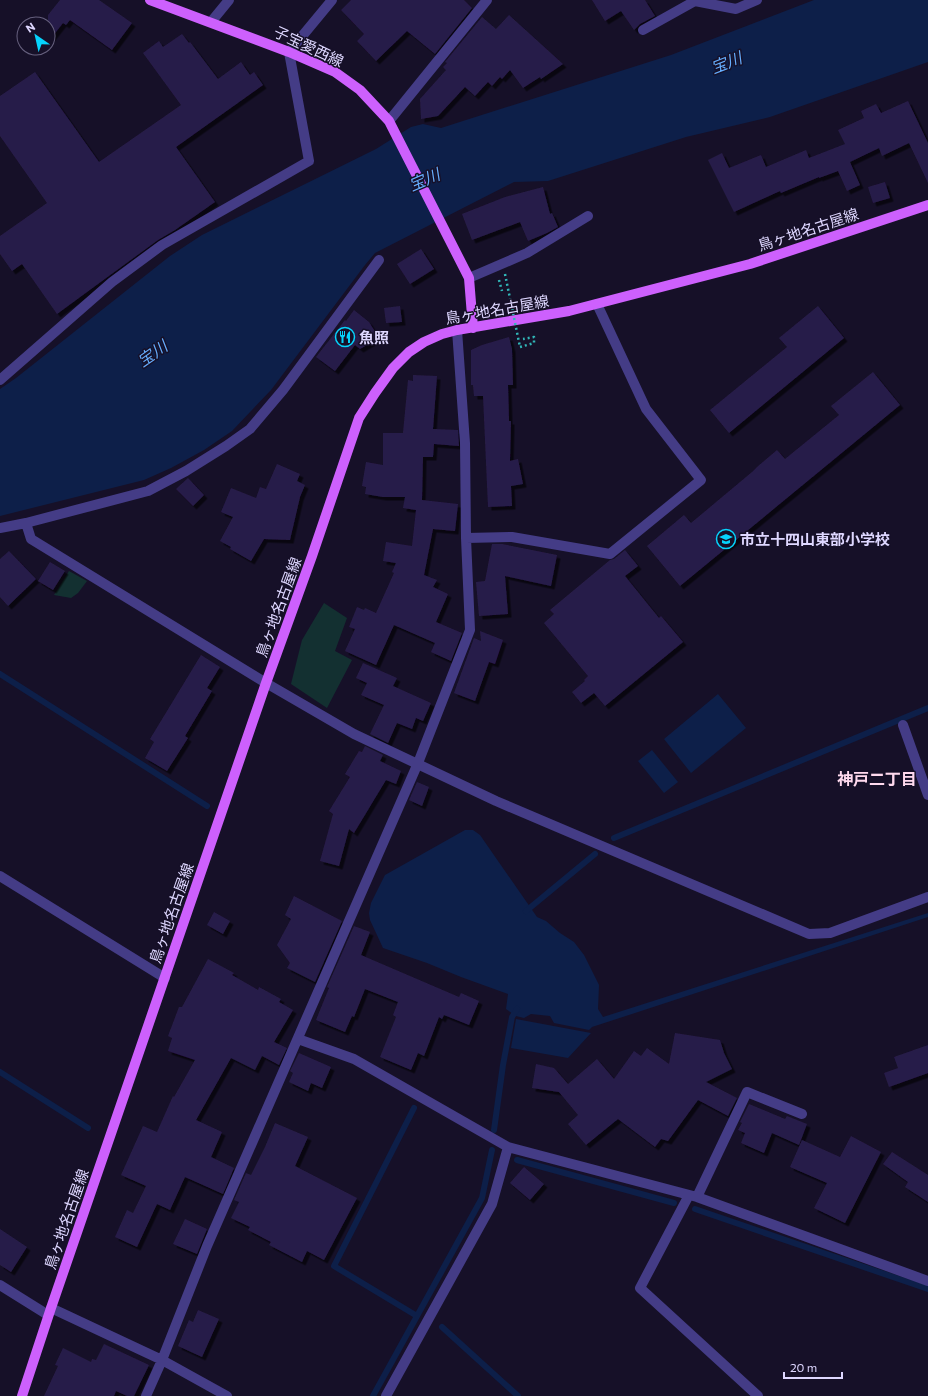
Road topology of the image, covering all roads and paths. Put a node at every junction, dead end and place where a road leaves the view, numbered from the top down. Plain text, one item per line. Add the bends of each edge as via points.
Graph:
1 (150, 0) edge
2 (229, 0) edge
3 (332, 0) edge
4 (487, 0) edge
5 (757, 0) edge
6 (211, 22) junction
7 (643, 30) dead end
8 (289, 52) junction
9 (390, 124) junction
10 (928, 205) edge
11 (588, 216) dead end
12 (379, 260) dead end
13 (505, 274) dead end
14 (469, 278) junction
15 (597, 304) junction
16 (473, 328) junction
17 (457, 330) junction
18 (523, 339) dead end
19 (0, 380) edge
20 (26, 523) junction
21 (0, 528) edge
22 (466, 538) junction
23 (266, 683) junction
24 (903, 725) dead end
25 (418, 763) junction
26 (928, 795) edge
27 (0, 876) edge
28 (928, 897) edge
29 (165, 978) junction
30 (298, 1038) junction
31 (802, 1114) dead end
32 (508, 1147) junction
33 (693, 1196) junction
34 (928, 1281) edge
35 (0, 1285) edge
36 (49, 1312) junction
37 (162, 1360) junction
38 (22, 1396) edge
39 (146, 1396) edge
40 (227, 1396) edge
41 (386, 1396) edge
42 (758, 1396) edge

1 - 6 main road, 子宝愛西線
2 - 6 street
3 - 8 street
4 - 9 street
5 - 7 street via 736,8 695,1
6 - 8 main road, 子宝愛西線
8 - 9 main road, 子宝愛西線 via 335,72 360,90
8 - 19 street via 309,161 162,245 112,282
9 - 14 main road, 子宝愛西線
10 - 15 main road, 鳥ヶ地名古屋線 via 750,264
11 - 14 street via 527,253
12 - 20 street via 283,390 250,428 226,446 148,491
13 - 18 path, bridge via 520,347 534,342 534,337
14 - 16 main road, 子宝愛西線
15 - 16 main road, 鳥ヶ地名古屋線
15 - 22 street via 646,409 701,480 610,554 512,537
16 - 17 main road, 鳥ヶ地名古屋線
17 - 22 street via 465,443
17 - 23 main road, 鳥ヶ地名古屋線 via 424,342 409,352 384,380 359,418
20 - 21 street
20 - 23 street via 31,539
22 - 25 street via 470,630
23 - 25 street via 354,734
23 - 29 main road, 鳥ヶ地名古屋線
24 - 26 street
25 - 28 street via 496,800 809,934 830,933
25 - 30 street
27 - 29 street
29 - 36 main road, 鳥ヶ地名古屋線
30 - 32 street via 354,1059
30 - 37 street via 207,1246
31 - 33 street via 747,1092
32 - 33 street
32 - 41 street via 492,1204
33 - 34 street
33 - 42 street via 640,1288
35 - 36 street
36 - 37 street
36 - 38 main road, 鳥ヶ地名古屋線
37 - 39 street
37 - 40 street

